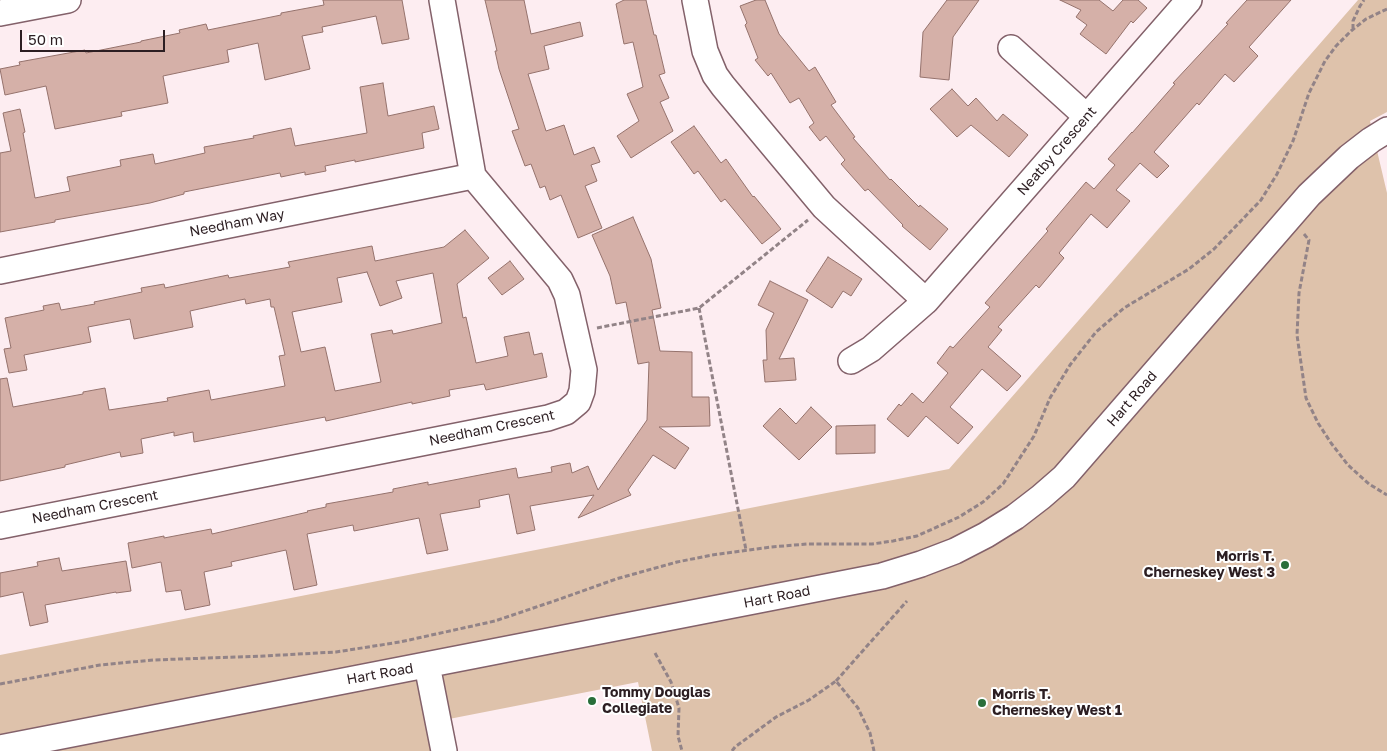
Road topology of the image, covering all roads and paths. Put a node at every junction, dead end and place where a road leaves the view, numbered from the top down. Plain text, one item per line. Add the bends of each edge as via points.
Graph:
1 (68, 0) edge
2 (442, 0) edge
3 (695, 0) edge
4 (1189, 0) edge
5 (1364, 0) edge
6 (1387, 9) edge
7 (0, 13) edge
8 (1353, 30) junction
9 (1011, 48) dead end
10 (1087, 117) junction
11 (1387, 130) edge
12 (473, 176) junction
13 (810, 219) dead end
14 (1309, 240) dead end
15 (0, 271) edge
16 (926, 301) junction
17 (699, 308) junction
18 (594, 328) dead end
19 (850, 361) dead end
20 (1387, 495) edge
21 (0, 526) edge
22 (746, 550) junction
23 (907, 600) dead end
24 (655, 653) dead end
25 (427, 666) junction
26 (836, 681) junction
27 (0, 684) edge
28 (0, 748) edge
29 (444, 751) edge
30 (682, 751) edge
31 (732, 751) edge
32 (874, 751) edge

1 - 7 street
2 - 12 street, Needham Crescent
3 - 16 street via 705,51 723,86 824,207
4 - 10 street, Neatby Crescent
5 - 8 path via 1353,21
6 - 8 path via 1366,19
8 - 22 path via 1325,61 1309,93 1293,141 1261,200 1214,249 1189,269 1124,308 1096,332 1070,365 1050,398 1034,436 1003,484 983,502 935,529 893,541
9 - 10 street
10 - 16 street, Neatby Crescent
11 - 25 street, Hart Road via 1349,157 1309,195 1064,477 1028,508 986,535 956,551 882,576
12 - 15 street, Needham Way
12 - 21 street, Needham Crescent via 560,280 567,295 584,370 578,402 566,412
13 - 17 path
14 - 20 path via 1299,293 1297,335 1306,398 1331,444 1348,465
16 - 19 street, Neatby Crescent via 871,349
17 - 18 path
17 - 22 path
22 - 27 path via 676,562 495,621 400,642 336,652 100,665
23 - 26 path
24 - 30 path via 671,682 678,708 678,736
25 - 28 street, Hart Road
25 - 29 street
26 - 31 path via 776,717
26 - 32 path via 858,708 870,733

